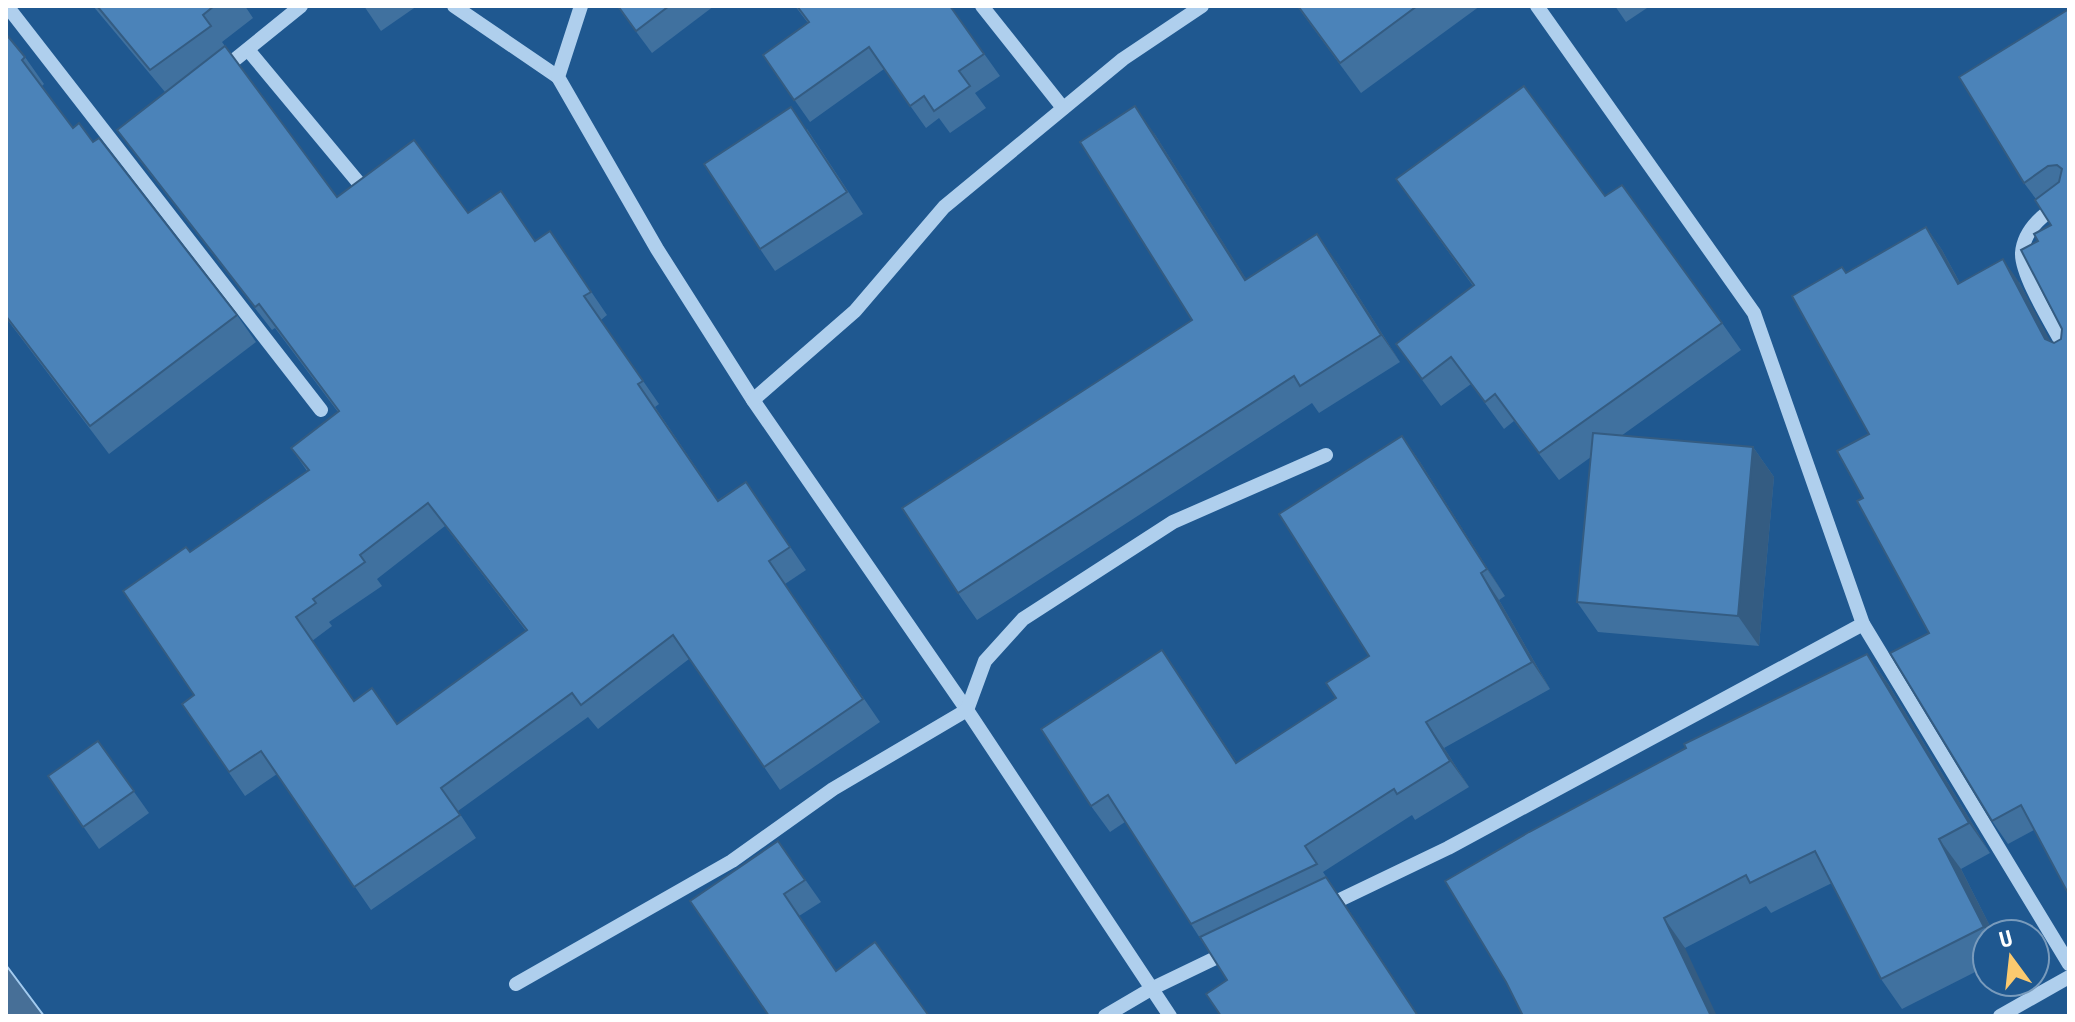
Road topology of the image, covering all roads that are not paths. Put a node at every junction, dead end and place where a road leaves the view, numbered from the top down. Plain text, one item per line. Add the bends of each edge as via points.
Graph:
1 (7, 6) edge
2 (301, 6) edge
3 (454, 6) edge
4 (581, 6) edge
5 (982, 6) edge
6 (1202, 6) edge
7 (1537, 6) edge
8 (249, 51) junction
9 (214, 77) edge
10 (558, 77) junction
11 (1063, 108) junction
12 (363, 188) edge
13 (2069, 197) edge
14 (2069, 356) edge
15 (753, 400) junction
16 (321, 410) edge
17 (1326, 455) dead end
18 (1863, 624) junction
19 (967, 710) junction
20 (1306, 915) edge
21 (1250, 942) edge
22 (2069, 964) edge
23 (2069, 977) edge
24 (516, 984) dead end
25 (1151, 989) junction
26 (1105, 1016) edge
27 (1170, 1016) edge
28 (2000, 1016) edge

1 - 16 street via 124,142
2 - 8 street
3 - 10 street
4 - 10 street
5 - 11 street
6 - 11 street via 1123,59
7 - 18 street via 1754,313
8 - 9 street
8 - 12 street
10 - 15 street via 657,249
11 - 15 street via 944,207 855,311
13 - 14 street via 2042,215 2022,252
15 - 19 street
17 - 19 street via 1173,522 1023,619 985,661
18 - 20 street via 1448,848
18 - 22 street
19 - 24 street via 833,789 732,861
19 - 25 street
21 - 25 street
23 - 28 street
25 - 26 street
25 - 27 street

